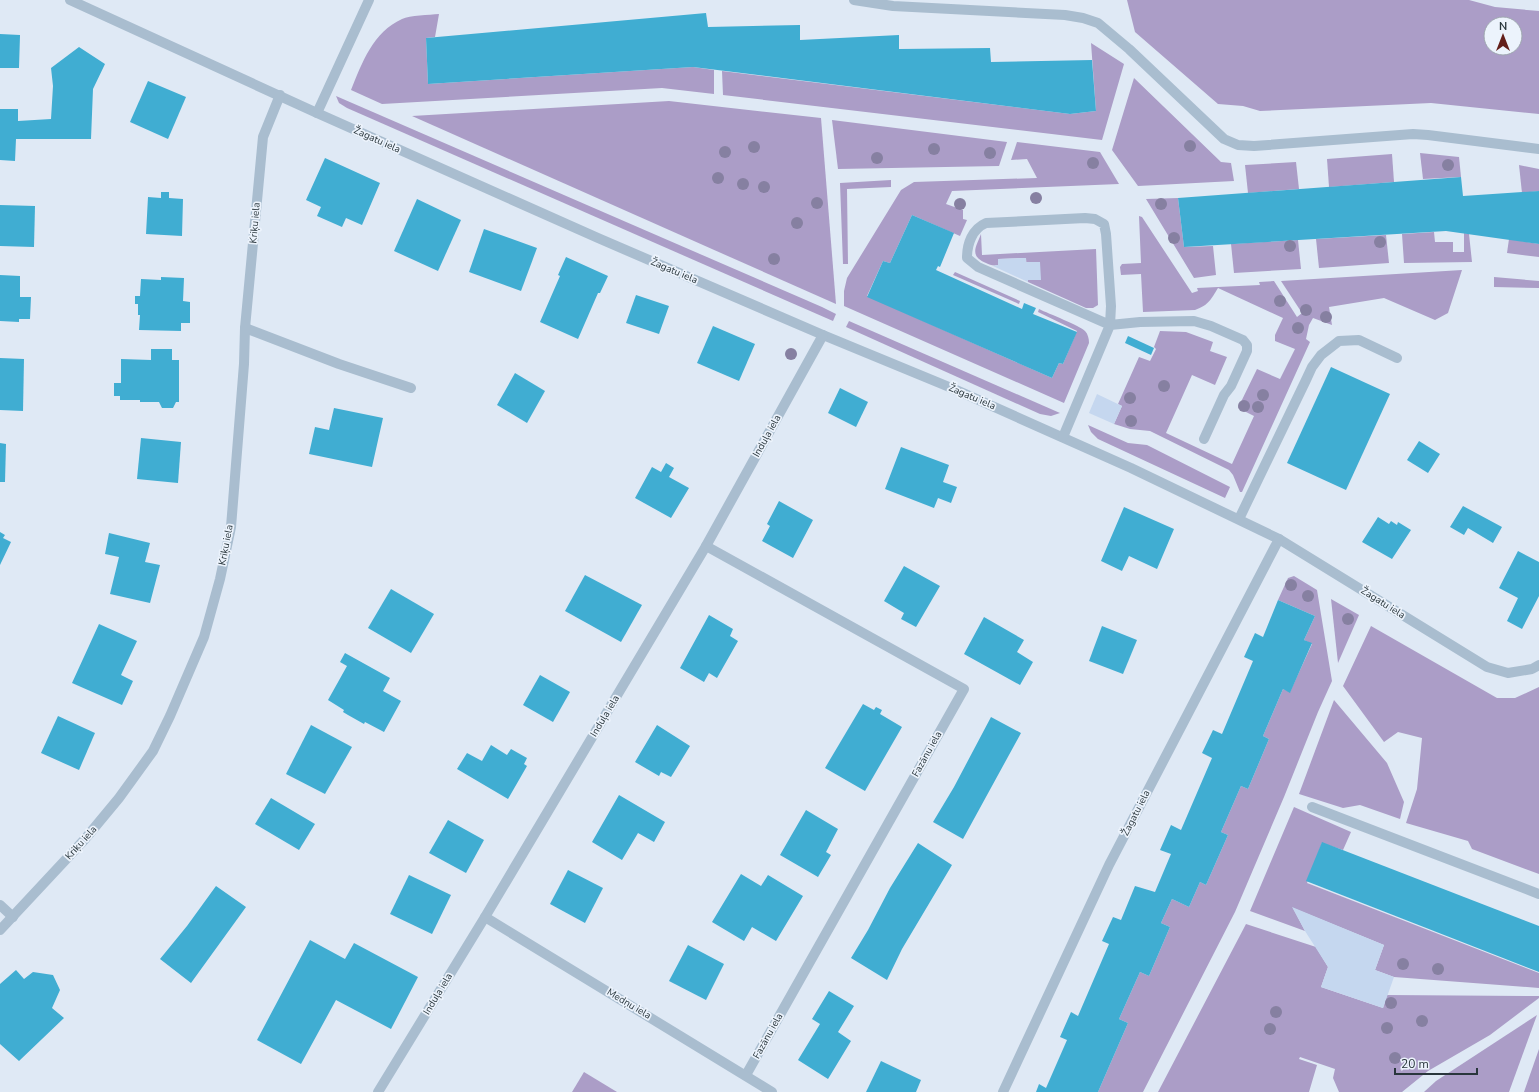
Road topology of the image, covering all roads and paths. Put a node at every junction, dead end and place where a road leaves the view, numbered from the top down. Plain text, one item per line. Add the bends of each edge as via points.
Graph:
1 (70, 0) edge
2 (368, 0) edge
3 (854, 0) edge
4 (280, 96) junction
5 (317, 113) junction
6 (1539, 149) edge
7 (1110, 325) junction
8 (245, 328) junction
9 (823, 335) junction
10 (1397, 358) dead end
11 (410, 388) dead end
12 (1063, 437) junction
13 (1204, 439) dead end
14 (1239, 519) junction
15 (1279, 539) junction
16 (706, 546) junction
17 (1539, 665) edge
18 (1312, 807) dead end
19 (1539, 894) edge
20 (0, 906) edge
21 (13, 917) junction
22 (485, 917) junction
23 (0, 930) edge
24 (746, 1075) junction
25 (378, 1092) edge
26 (772, 1092) edge
27 (1003, 1092) edge

1 - 4 street, Žagatu iela
2 - 5 street
3 - 6 street via 893,6 1065,15 1098,23 1224,139 1238,145 1414,134
4 - 5 street, Žagatu iela
4 - 8 street, Kriķu iela via 263,138
5 - 9 street, Žagatu iela
7 - 7 street via 1112,306 1104,224 1095,219 1062,219 986,223 975,230 967,249 967,258 978,268
7 - 12 street
7 - 13 street via 1194,321 1243,340 1247,351
8 - 11 street via 338,364
8 - 21 street, Kriķu iela via 231,528 204,637 153,751 95,827
9 - 12 street, Žagatu iela
9 - 16 street, Induļa iela
10 - 14 street via 1359,340 1339,341 1321,356 1312,367
12 - 14 street, Žagatu iela
14 - 15 street, Žagatu iela
15 - 17 street, Žagatu iela via 1488,667 1508,673 1532,669
15 - 27 street, Žagatu iela via 1109,865
16 - 22 street, Induļa iela
16 - 24 street, Fazānu iela via 964,689
18 - 19 street
20 - 21 street
21 - 23 street, Kriķu iela
22 - 24 street, Medņu iela
22 - 25 street, Induļa iela
24 - 26 street, Medņu iela

